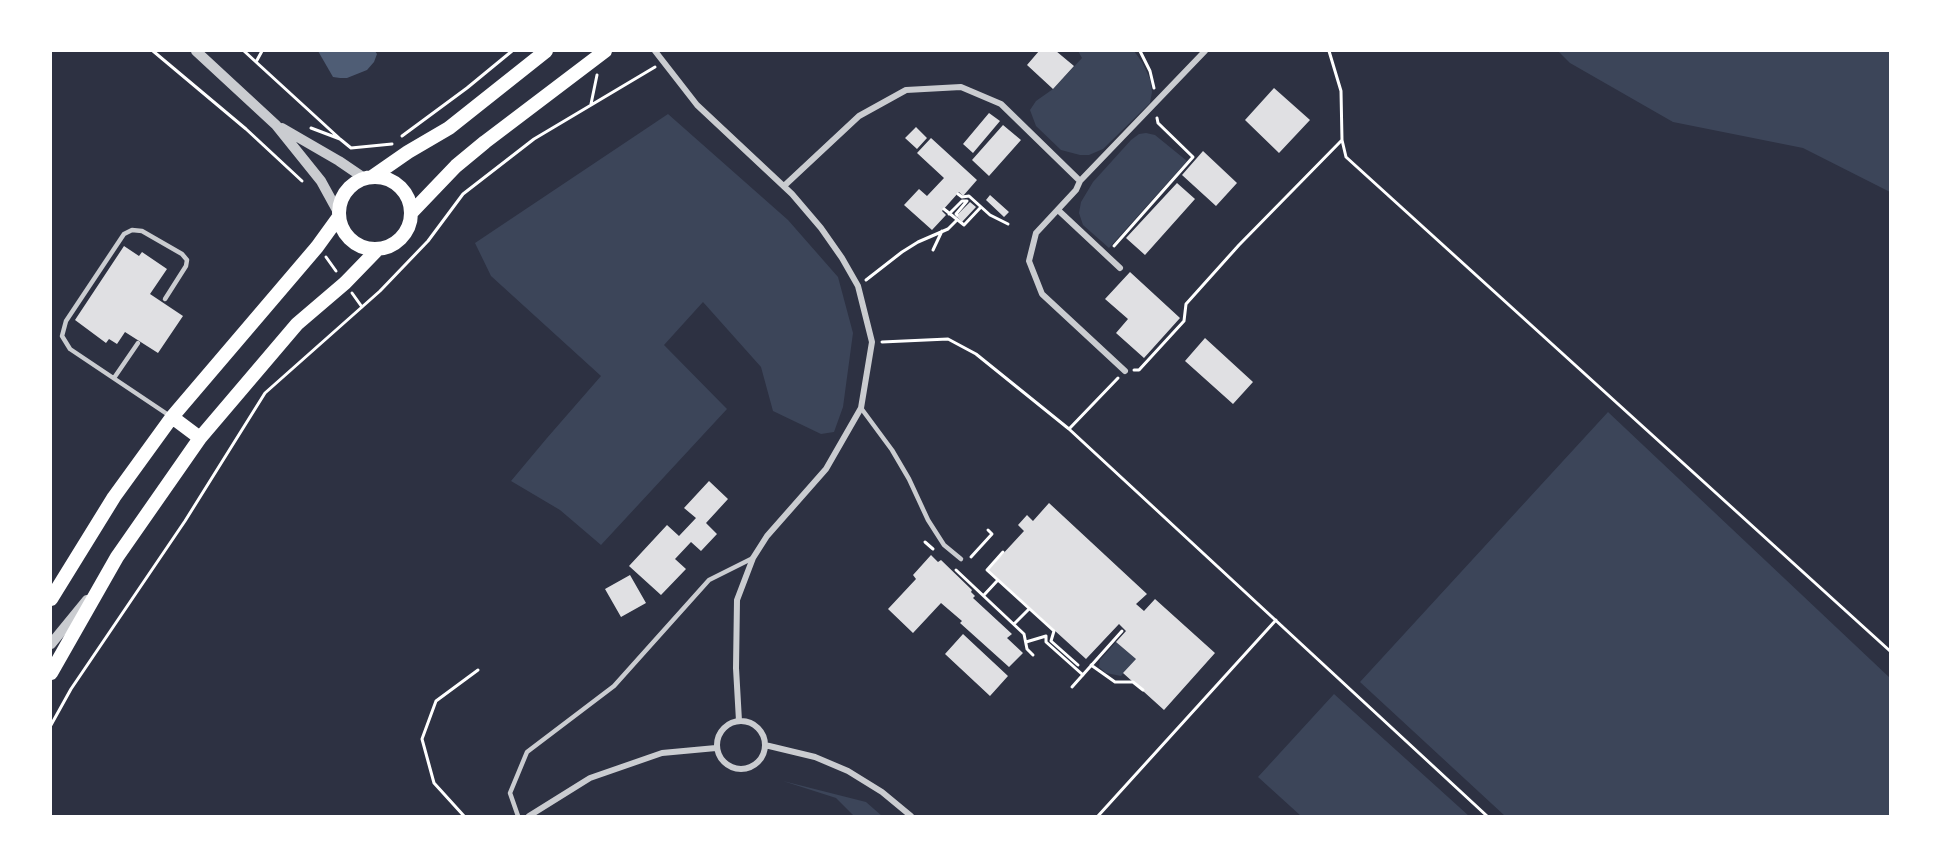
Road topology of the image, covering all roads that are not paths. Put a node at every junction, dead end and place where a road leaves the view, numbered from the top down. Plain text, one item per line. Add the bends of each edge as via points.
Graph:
1 (196, 51) edge
2 (546, 51) edge
3 (605, 51) edge
4 (655, 51) edge
5 (1205, 51) edge
6 (276, 125) junction
7 (368, 178) junction
8 (1080, 181) junction
9 (784, 186) junction
10 (1058, 210) junction
11 (411, 213) junction
12 (338, 215) junction
13 (377, 250) junction
14 (1120, 268) dead end
15 (165, 299) dead end
16 (138, 343) dead end
17 (1125, 371) road end
18 (114, 378) junction
19 (861, 408) junction
20 (172, 417) junction
21 (200, 438) junction
22 (753, 558) junction
23 (963, 561) road end
24 (101, 584) junction
25 (51, 598) edge
26 (51, 644) edge
27 (51, 673) edge
28 (739, 721) junction
29 (765, 746) junction
30 (716, 748) junction
31 (518, 816) edge
32 (529, 816) edge
33 (911, 816) edge

1 - 6 street
2 - 7 main road via 449,128
3 - 11 main road via 456,166
4 - 9 street via 697,105
5 - 8 street
6 - 7 street
6 - 12 street via 321,181
7 - 11 main road via 395,183 404,191
7 - 12 main road via 345,192
8 - 9 street via 1001,104 961,87 906,90 859,116
8 - 10 street
9 - 19 street via 821,228 858,286 872,342
10 - 14 street
10 - 17 street via 1036,233 1029,261 1042,294
11 - 13 main road via 405,234 388,248
12 - 13 main road via 347,238 366,249
12 - 20 main road via 317,247
13 - 21 main road via 297,324
15 - 18 lane via 187,260 142,231 124,234 66,321 62,336 70,349
16 - 18 lane
18 - 20 lane
19 - 22 street via 826,469 767,536
19 - 23 lane via 892,450 944,545
20 - 21 main road
20 - 25 main road via 114,497
21 - 24 main road
22 - 28 street via 737,600
22 - 31 lane via 709,579 614,686 527,752 510,793
24 - 26 street
24 - 27 main road
28 - 29 street via 755,725
28 - 30 street via 722,729
29 - 30 street via 756,764 739,770 724,763
29 - 33 street via 815,757 848,771
30 - 32 street via 662,753 590,778

